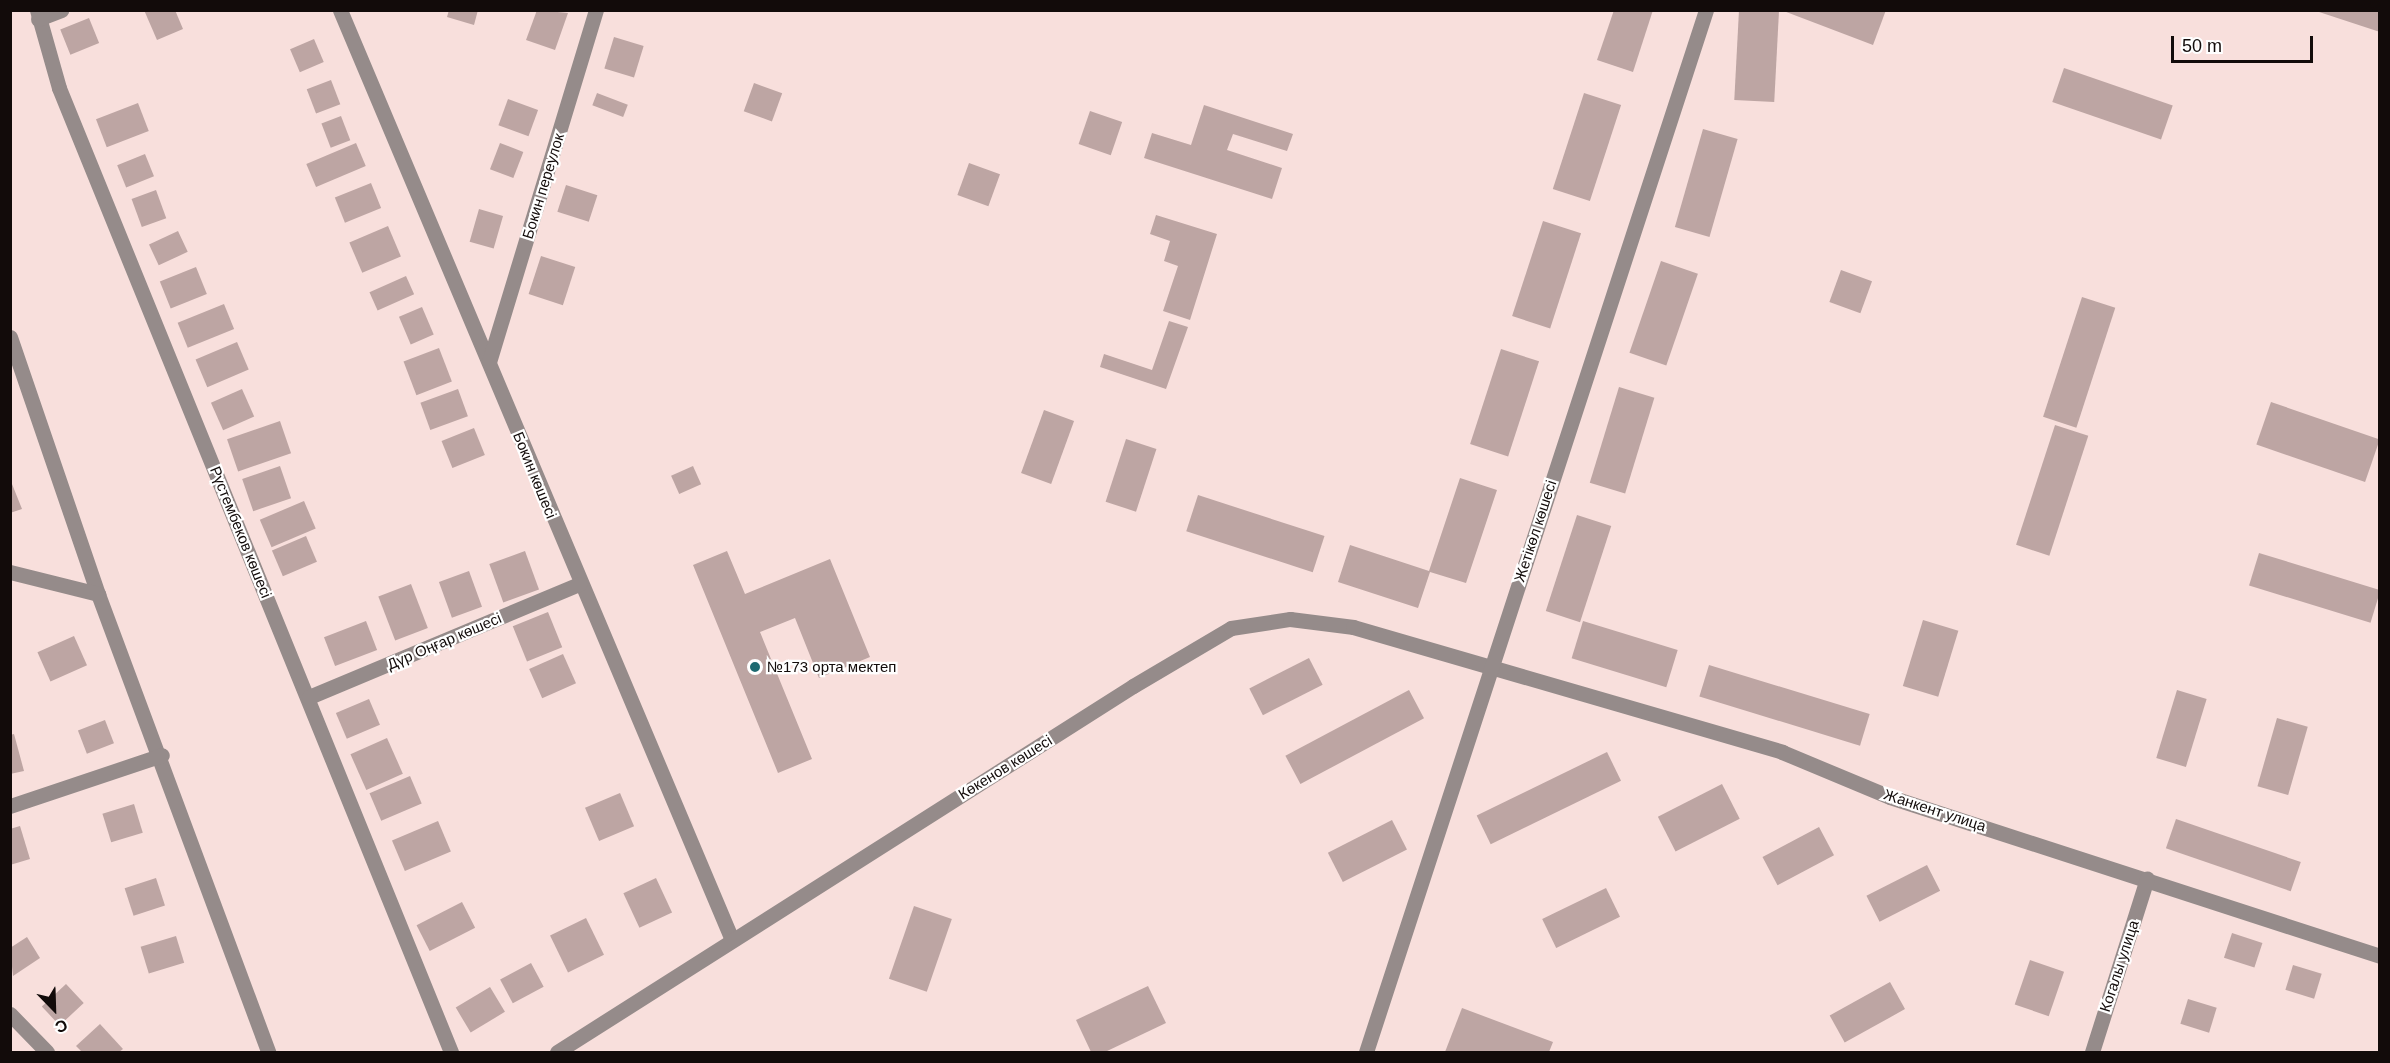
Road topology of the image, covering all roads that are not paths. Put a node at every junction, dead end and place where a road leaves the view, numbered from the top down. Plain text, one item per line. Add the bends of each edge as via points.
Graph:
1 (61, 10) edge
2 (340, 10) edge
3 (596, 10) edge
4 (1706, 10) edge
5 (38, 15) edge
6 (10, 337) edge
7 (489, 362) junction
8 (10, 572) edge
9 (579, 584) junction
10 (98, 594) junction
11 (1490, 669) junction
12 (309, 697) junction
13 (162, 755) junction
14 (10, 806) edge
15 (2147, 879) junction
16 (732, 940) junction
17 (2379, 956) edge
18 (10, 1014) edge
19 (47, 1053) edge
20 (268, 1053) edge
21 (451, 1053) edge
22 (557, 1053) edge
23 (1366, 1053) edge
24 (2092, 1053) edge

1 - 5 street
2 - 7 street, Бокин көшесі
3 - 7 street, Бокин переулок
4 - 11 street, Жетікөл көшесі
5 - 12 street, Рүстембеков көшесі via 58,88
6 - 10 street
7 - 9 street, Бокин көшесі
8 - 10 street
9 - 12 street, Дүр Оңғар көшесі
9 - 16 street, Бокин көшесі
10 - 13 street
11 - 15 street, Жанкент улица via 1782,752 1890,797
11 - 16 street, Көкенов көшесі via 1353,627 1290,619 1231,628
11 - 23 street, Жетікөл көшесі
12 - 21 street, Рүстембеков көшесі
13 - 14 street
13 - 20 street
15 - 17 street, Жанкент улица
15 - 24 street, Когалы улица
16 - 22 street, Көкенов көшесі
18 - 19 street

